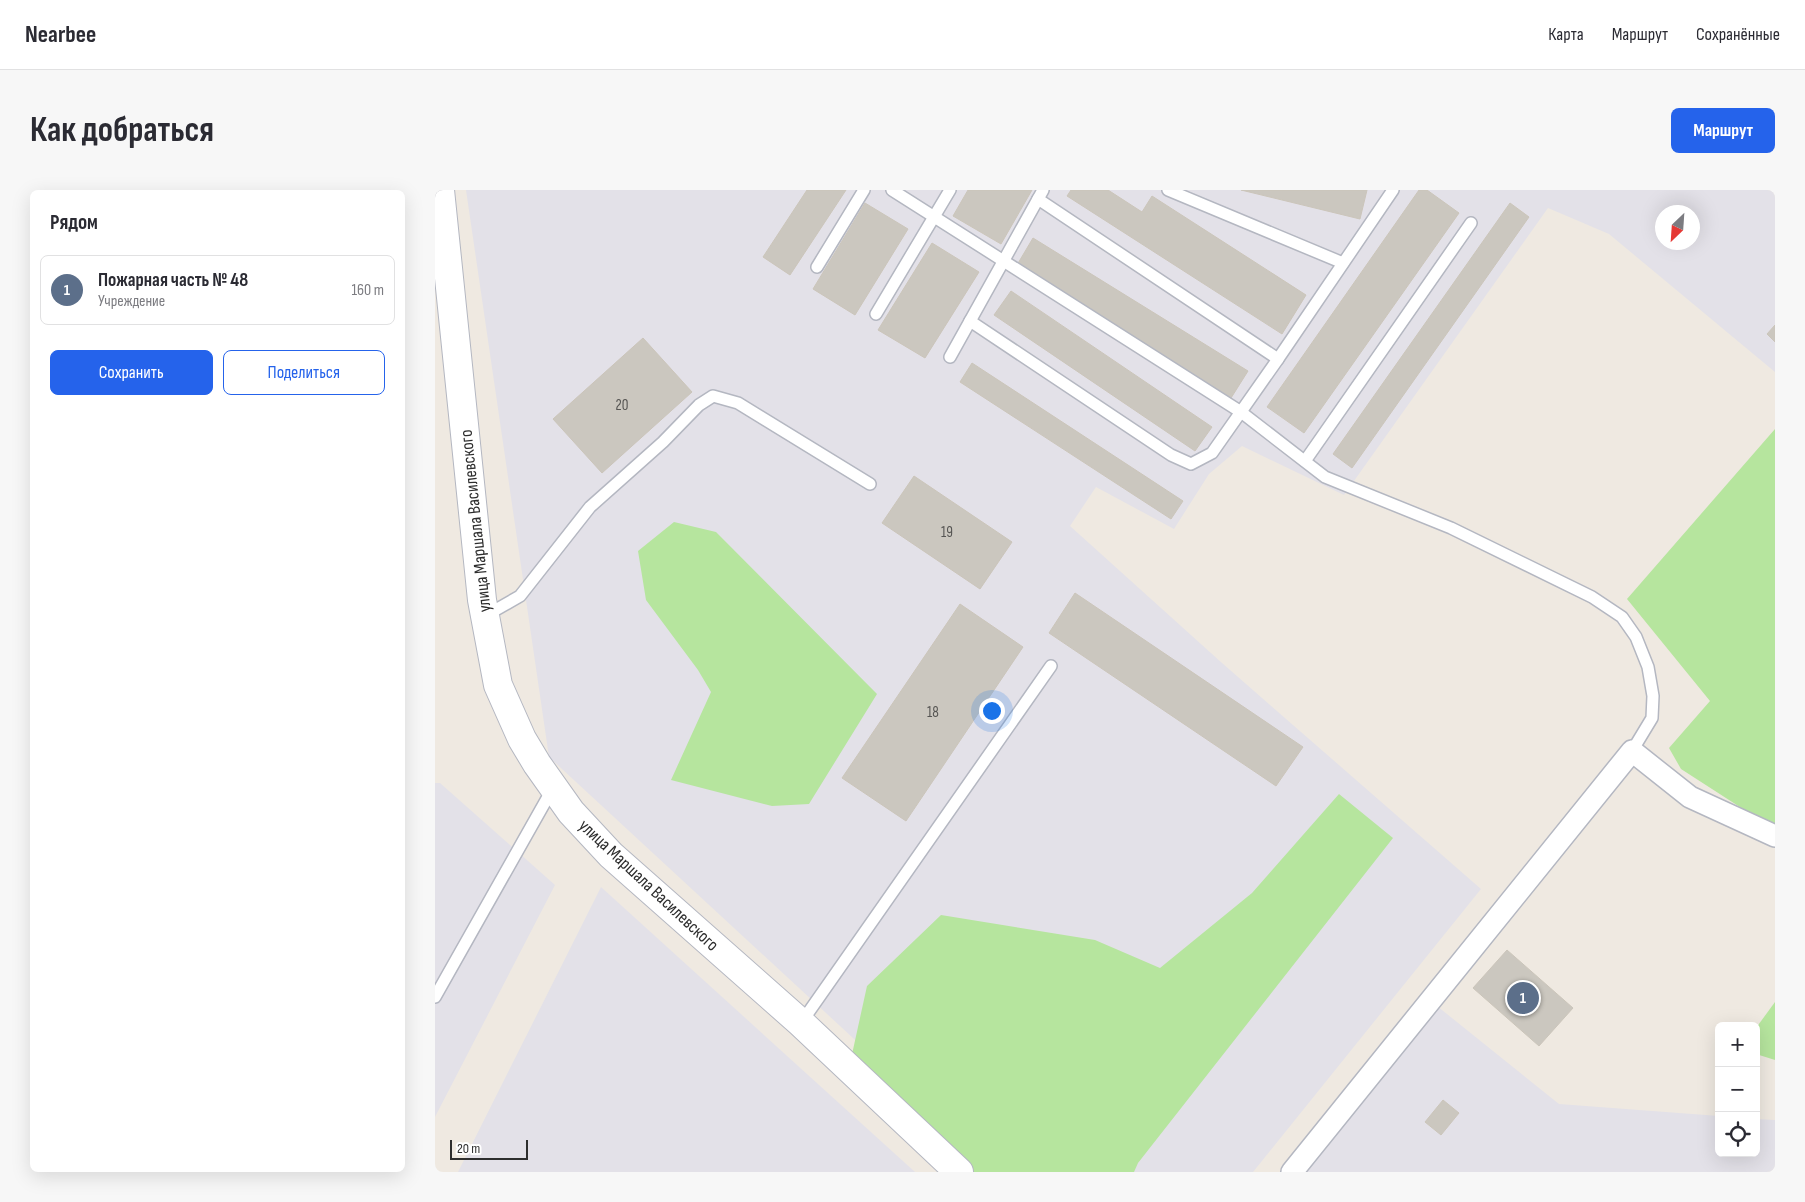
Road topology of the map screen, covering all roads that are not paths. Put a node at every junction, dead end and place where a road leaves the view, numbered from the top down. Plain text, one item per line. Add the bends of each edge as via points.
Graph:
1 (440, 190) edge
2 (864, 190) edge
3 (892, 190) edge
4 (949, 190) edge
5 (1168, 190) edge
6 (1393, 190) edge
7 (1041, 195) edge
8 (934, 217) junction
9 (1471, 223) dead end
10 (1004, 262) junction
11 (1343, 263) junction
12 (817, 267) dead end
13 (877, 314) dead end
14 (970, 321) junction
15 (950, 357) dead end
16 (1277, 359) junction
17 (1241, 412) junction
18 (1305, 461) junction
19 (870, 484) dead end
20 (485, 616) junction
21 (1051, 666) dead end
22 (1632, 751) junction
23 (553, 788) junction
24 (1775, 836) edge
25 (435, 997) edge
26 (801, 1023) junction
27 (959, 1172) edge
28 (1291, 1172) edge

1 - 20 street, улица Маршала Василевского
2 - 12 lane
3 - 8 lane
4 - 8 lane
5 - 11 lane
6 - 11 lane
7 - 10 lane
7 - 16 lane
8 - 10 lane
8 - 13 lane
9 - 18 lane
10 - 14 lane
10 - 17 lane
11 - 16 lane
14 - 15 lane
14 - 17 lane via 1171,455 1191,464 1213,453
16 - 17 lane
17 - 18 lane
18 - 22 lane via 1325,476 1451,528 1583,592 1622,617 1636,637 1648,667 1653,696 1652,718
19 - 20 lane via 738,403 713,396 699,405 590,507 520,596
20 - 23 street, улица Маршала Василевского via 498,685 522,739
21 - 26 lane
22 - 24 street via 1690,797
22 - 28 street
23 - 25 lane
23 - 26 street, улица Маршала Василевского via 611,854
26 - 27 street, улица Маршала Василевского

